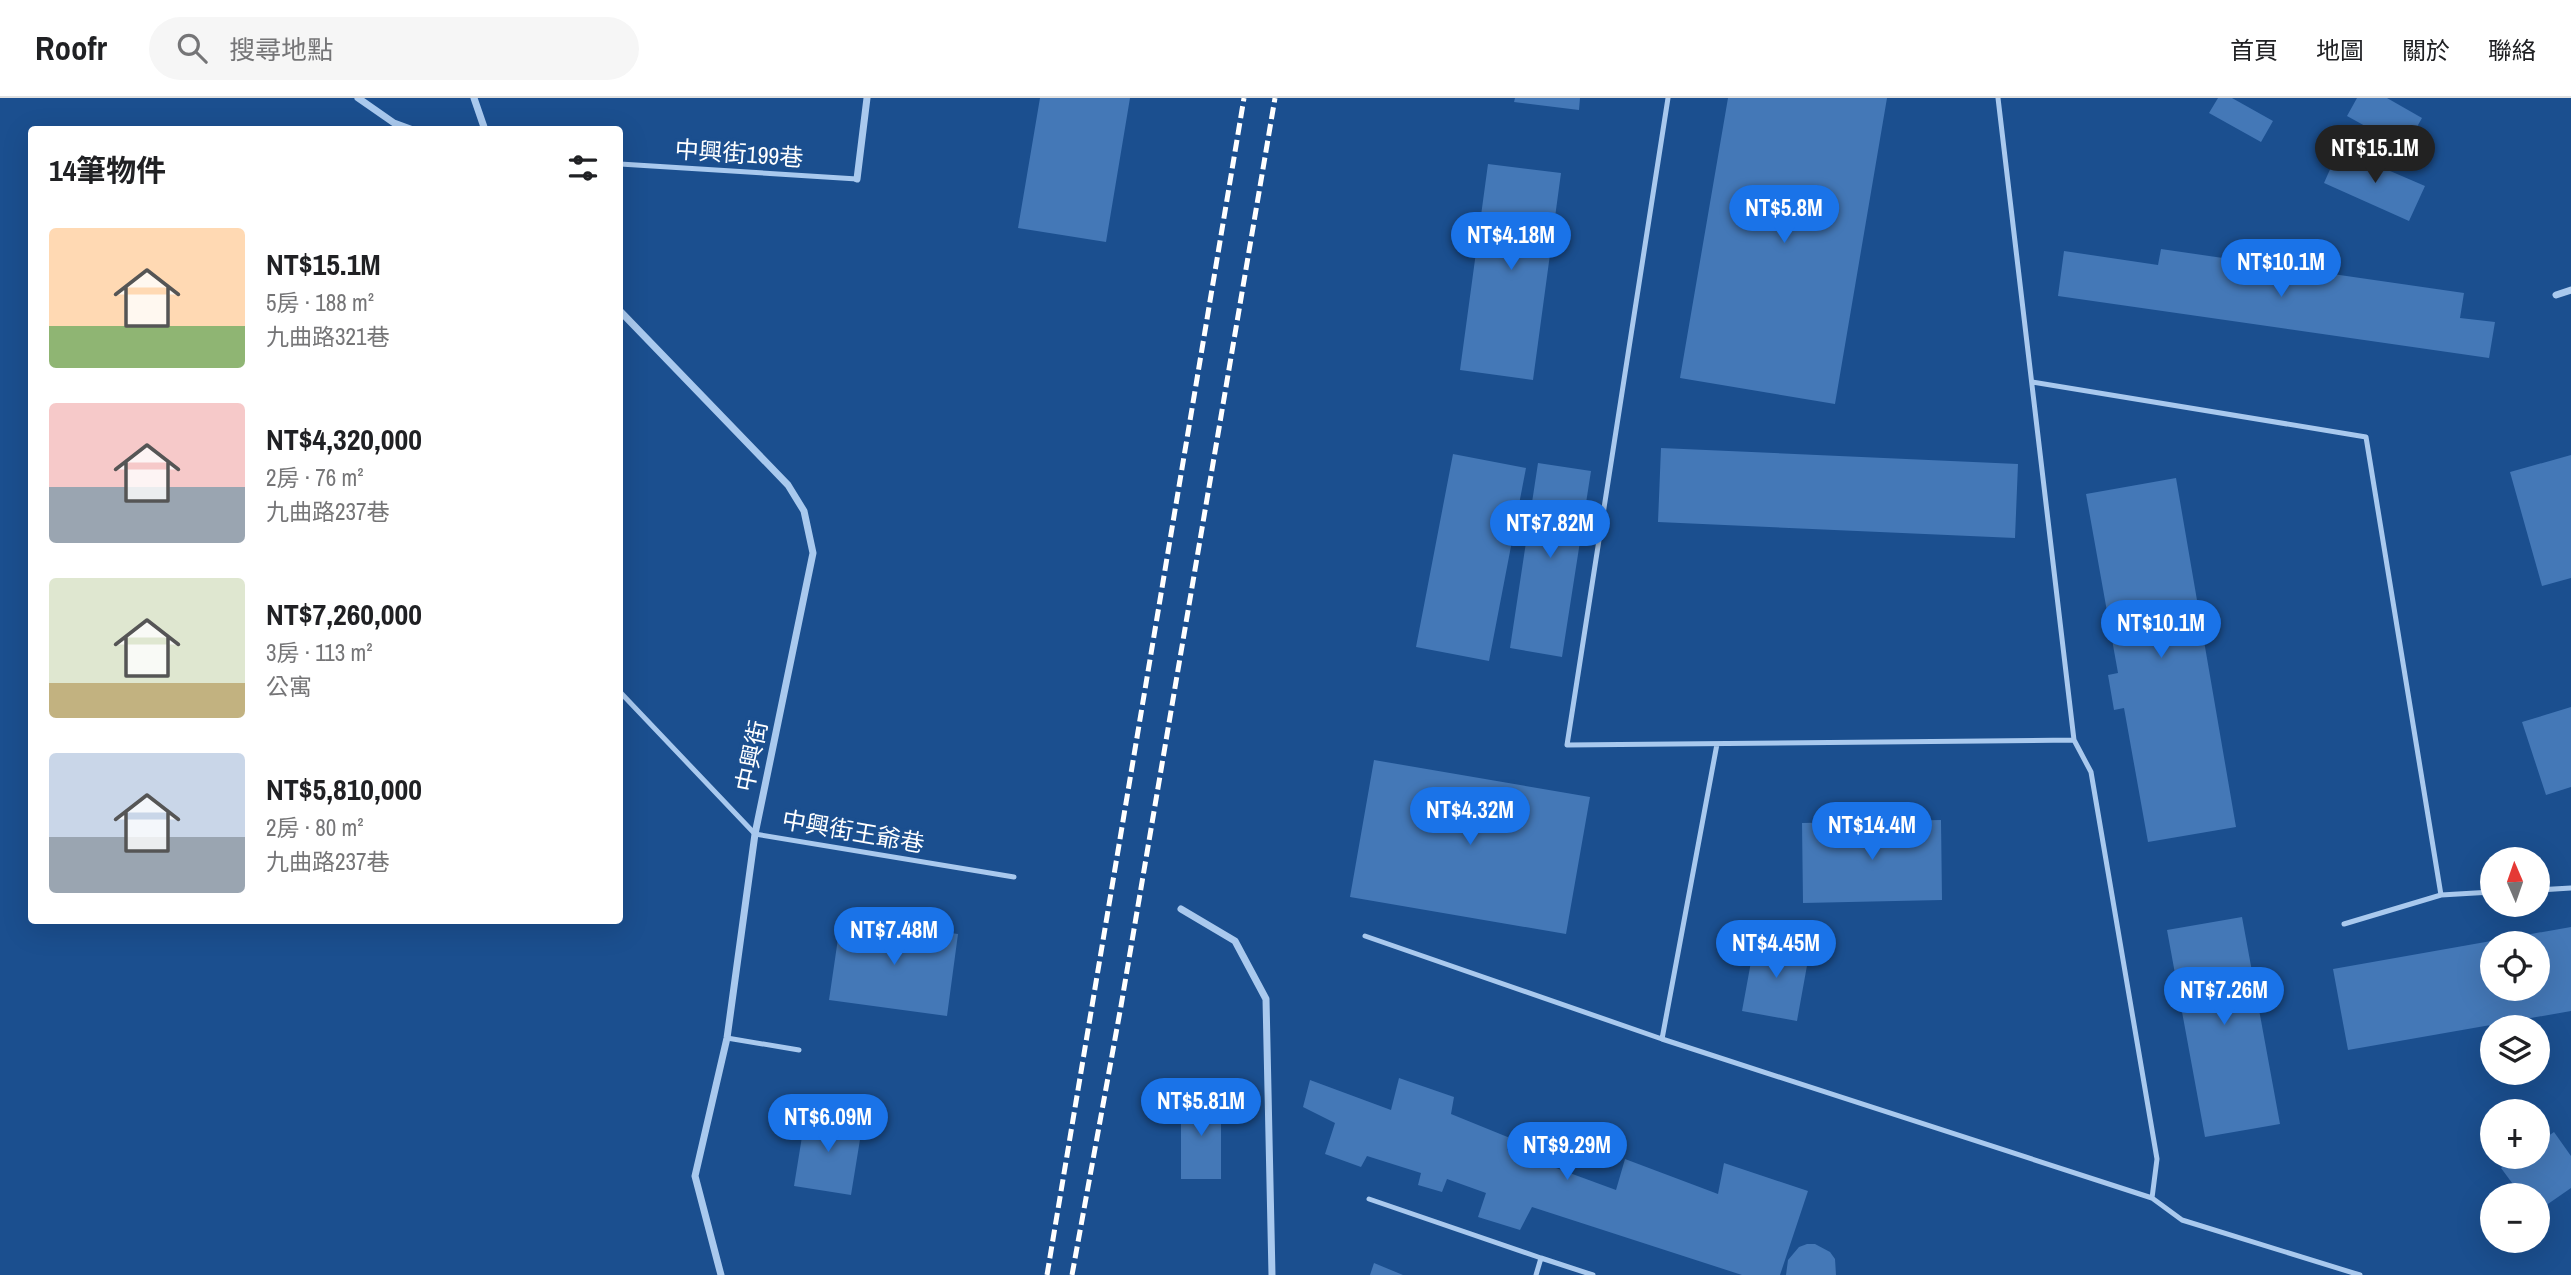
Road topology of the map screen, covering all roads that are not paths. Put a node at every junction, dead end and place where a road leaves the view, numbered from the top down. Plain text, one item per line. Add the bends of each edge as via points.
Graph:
1 (358, 98) edge
2 (474, 98) edge
3 (867, 98) edge
4 (1668, 98) edge
5 (1998, 98) edge
6 (402, 126) edge
7 (484, 126) edge
8 (623, 164) edge
9 (857, 179) joint
10 (2571, 290) edge
11 (2556, 295) dead end
12 (623, 314) edge
13 (2032, 382) junction
14 (623, 695) edge
15 (2074, 740) junction
16 (1717, 744) junction
17 (755, 834) junction
18 (1014, 877) dead end
19 (2571, 888) edge
20 (2550, 889) edge
21 (2480, 893) edge
22 (2441, 895) junction
23 (1181, 909) dead end
24 (2344, 924) dead end
25 (1365, 936) dead end
26 (727, 1038) junction
27 (1662, 1039) junction
28 (799, 1050) dead end
29 (2152, 1198) junction
30 (1369, 1199) dead end
31 (1541, 1258) junction
32 (721, 1275) edge
33 (1272, 1275) edge
34 (1536, 1275) edge
35 (1593, 1275) edge
36 (2361, 1275) edge

1 - 6 street
2 - 7 street
3 - 9 street
4 - 16 lane via 1567,745
5 - 13 lane
8 - 9 lane, 中興街199巷
10 - 11 street
12 - 17 street, 中興街 via 788,485 804,511 813,553
13 - 15 lane
13 - 22 lane via 2366,437
14 - 17 lane, 中興街王爺巷
15 - 16 lane
15 - 29 lane via 2091,772 2121,945 2157,1159
16 - 27 lane
17 - 18 lane, 中興街王爺巷
17 - 26 street, 中興街
19 - 20 lane
21 - 22 lane
22 - 24 lane
23 - 33 street via 1235,941 1266,999
25 - 27 lane
26 - 28 lane
26 - 32 street, 中興街 via 695,1177
27 - 29 lane
29 - 36 lane via 2182,1220
30 - 31 lane
31 - 34 lane
31 - 35 lane

